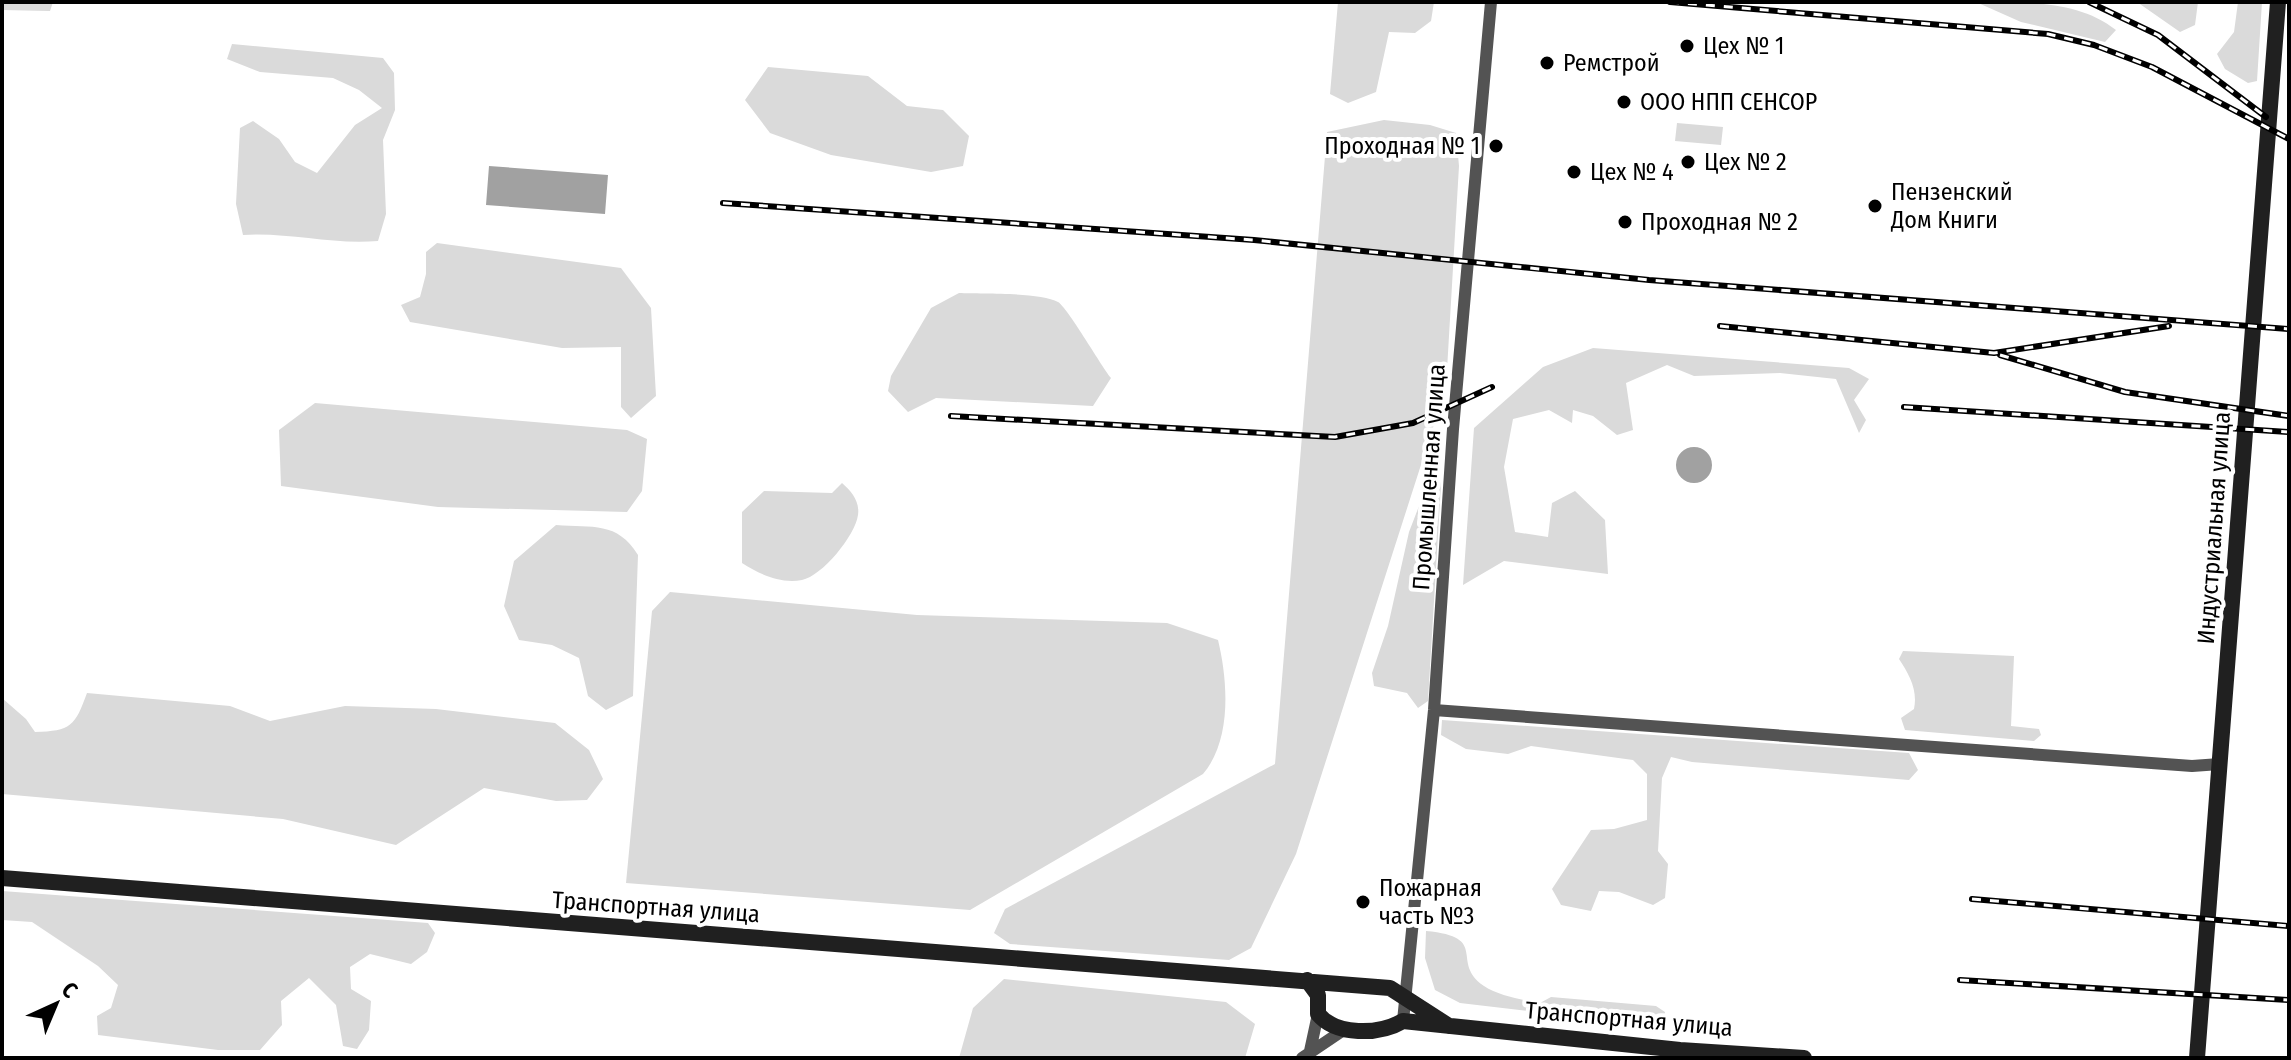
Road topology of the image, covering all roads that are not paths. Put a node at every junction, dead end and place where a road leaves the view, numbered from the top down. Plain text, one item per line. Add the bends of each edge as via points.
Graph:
1 (1491, 2) edge
2 (2282, 10) edge
3 (1434, 710) junction
4 (2220, 764) junction
5 (2, 878) edge
6 (1412, 955) junction
7 (1307, 980) junction
8 (1333, 982) junction
9 (1390, 988) junction
10 (1318, 995) junction
11 (1406, 999) junction
12 (1318, 1014) junction
13 (1403, 1021) junction
14 (1449, 1026) junction
15 (1342, 1031) junction
16 (1306, 1054) edge
17 (1804, 1058) edge
18 (2197, 1058) edge

1 - 3 street, Промышленная улица
2 - 4 street, Индустриальная улица
3 - 4 street
3 - 6 street, Промышленная улица
4 - 18 street, Индустриальная улица
5 - 7 street, Транспортная улица
6 - 9 street
6 - 11 street, Промышленная улица
7 - 8 street, Транспортная улица
7 - 10 street
8 - 9 street, Транспортная улица
8 - 10 street
9 - 11 street
10 - 12 street
11 - 13 street, Промышленная улица
11 - 14 street
12 - 15 street via 1327,1026
12 - 16 street
13 - 14 street, Транспортная улица
13 - 15 street, Транспортная улица via 1393,1027
14 - 17 street, Транспортная улица
15 - 16 street

